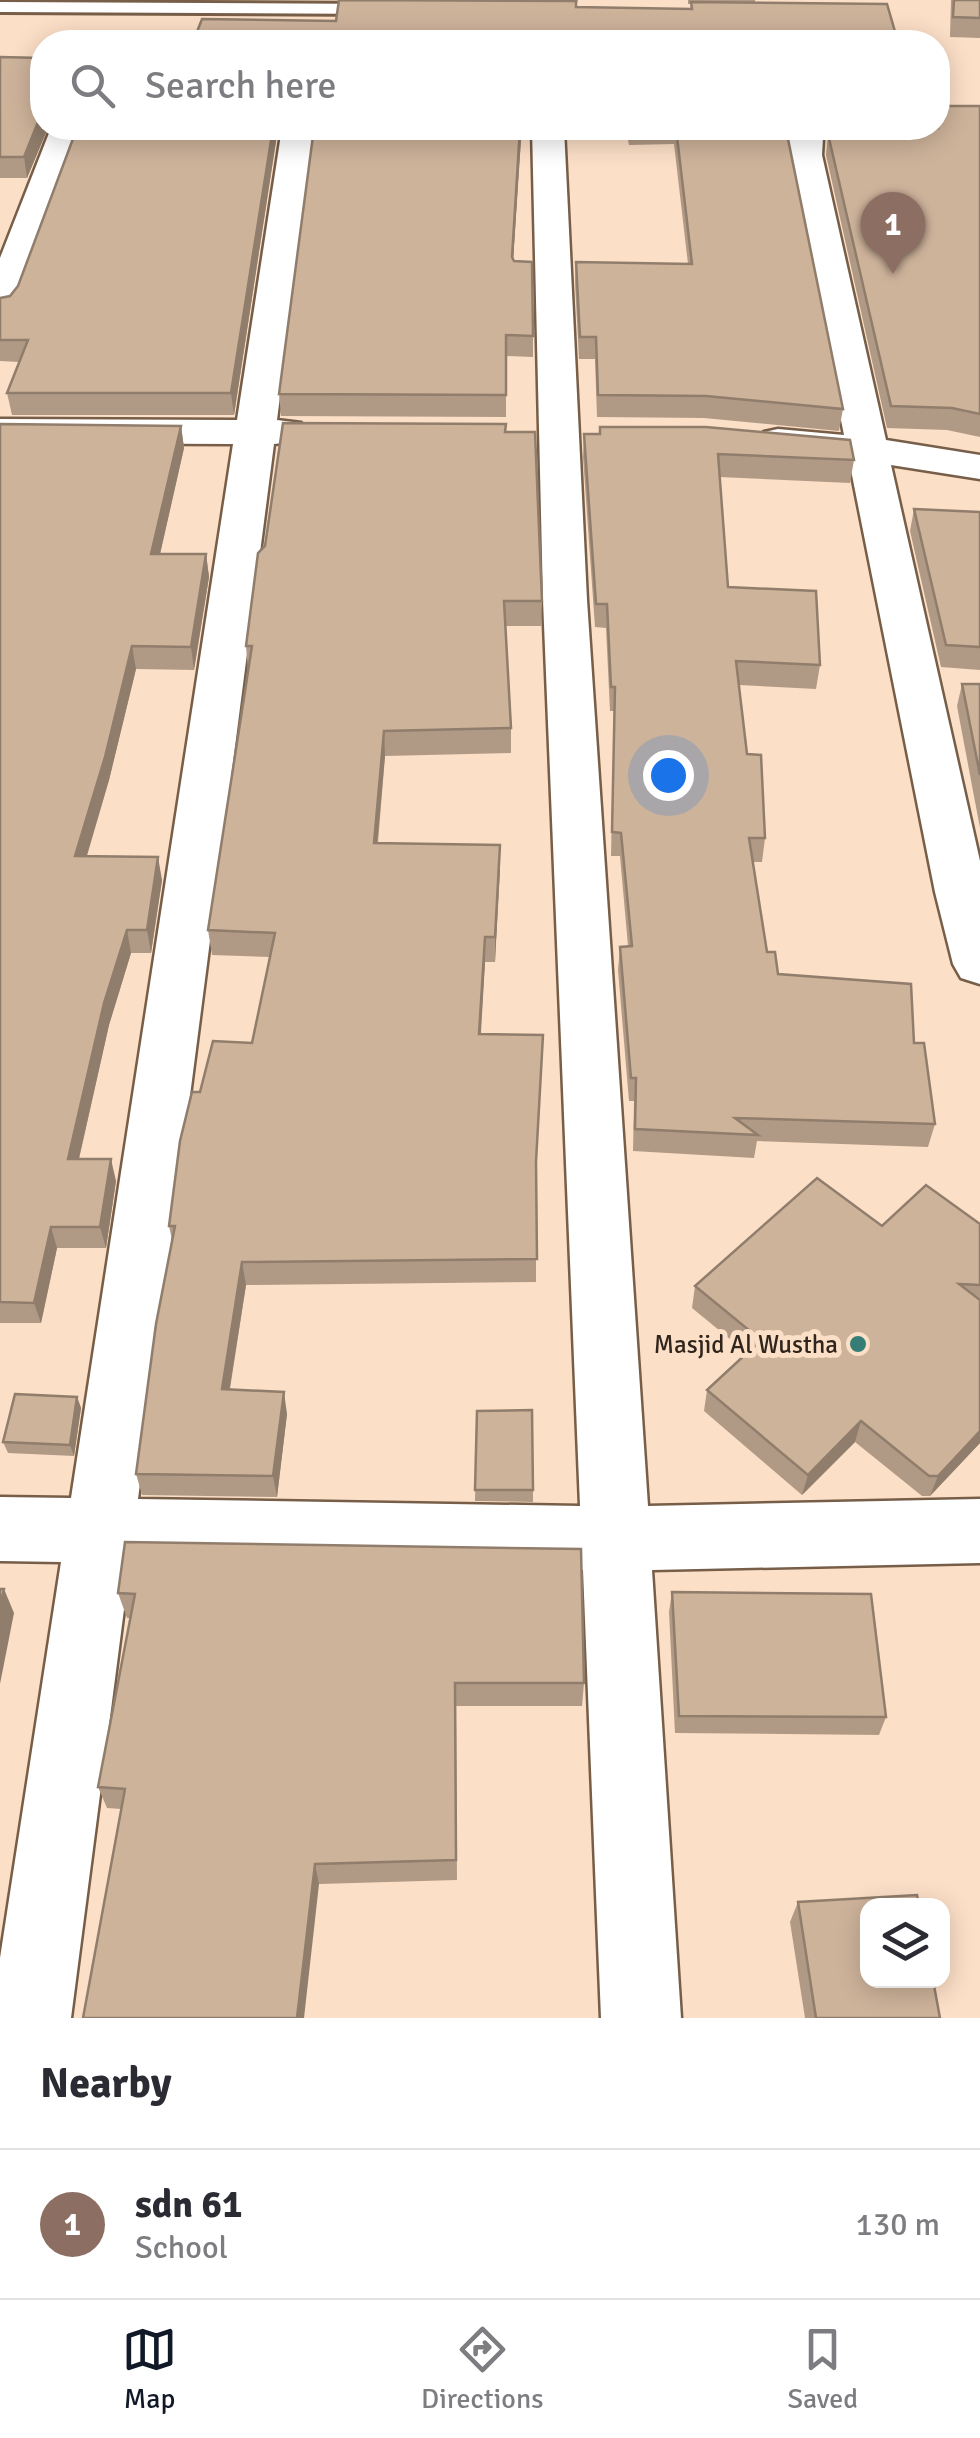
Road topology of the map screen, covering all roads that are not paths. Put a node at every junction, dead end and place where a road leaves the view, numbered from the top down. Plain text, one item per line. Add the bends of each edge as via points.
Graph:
1 (289, 4) edge
2 (0, 7) edge
3 (398, 9) edge
4 (62, 140) edge
5 (296, 140) edge
6 (548, 140) edge
7 (806, 140) edge
8 (0, 306) edge
9 (0, 431) edge
10 (252, 432) junction
11 (328, 432) edge
12 (740, 437) edge
13 (867, 449) junction
14 (980, 467) edge
15 (980, 964) edge
16 (0, 1528) edge
17 (99, 1530) junction
18 (980, 1531) edge
19 (618, 1539) junction
20 (31, 2018) edge
21 (640, 2018) edge

1 - 2 lane
1 - 3 lane
4 - 8 street
5 - 10 street
6 - 19 street via 556,432
7 - 13 street
9 - 10 street
10 - 11 street
10 - 17 street
12 - 13 street
13 - 14 street
13 - 15 street via 941,686 961,892
16 - 17 street
17 - 19 street
17 - 20 street
18 - 19 street
19 - 21 street

